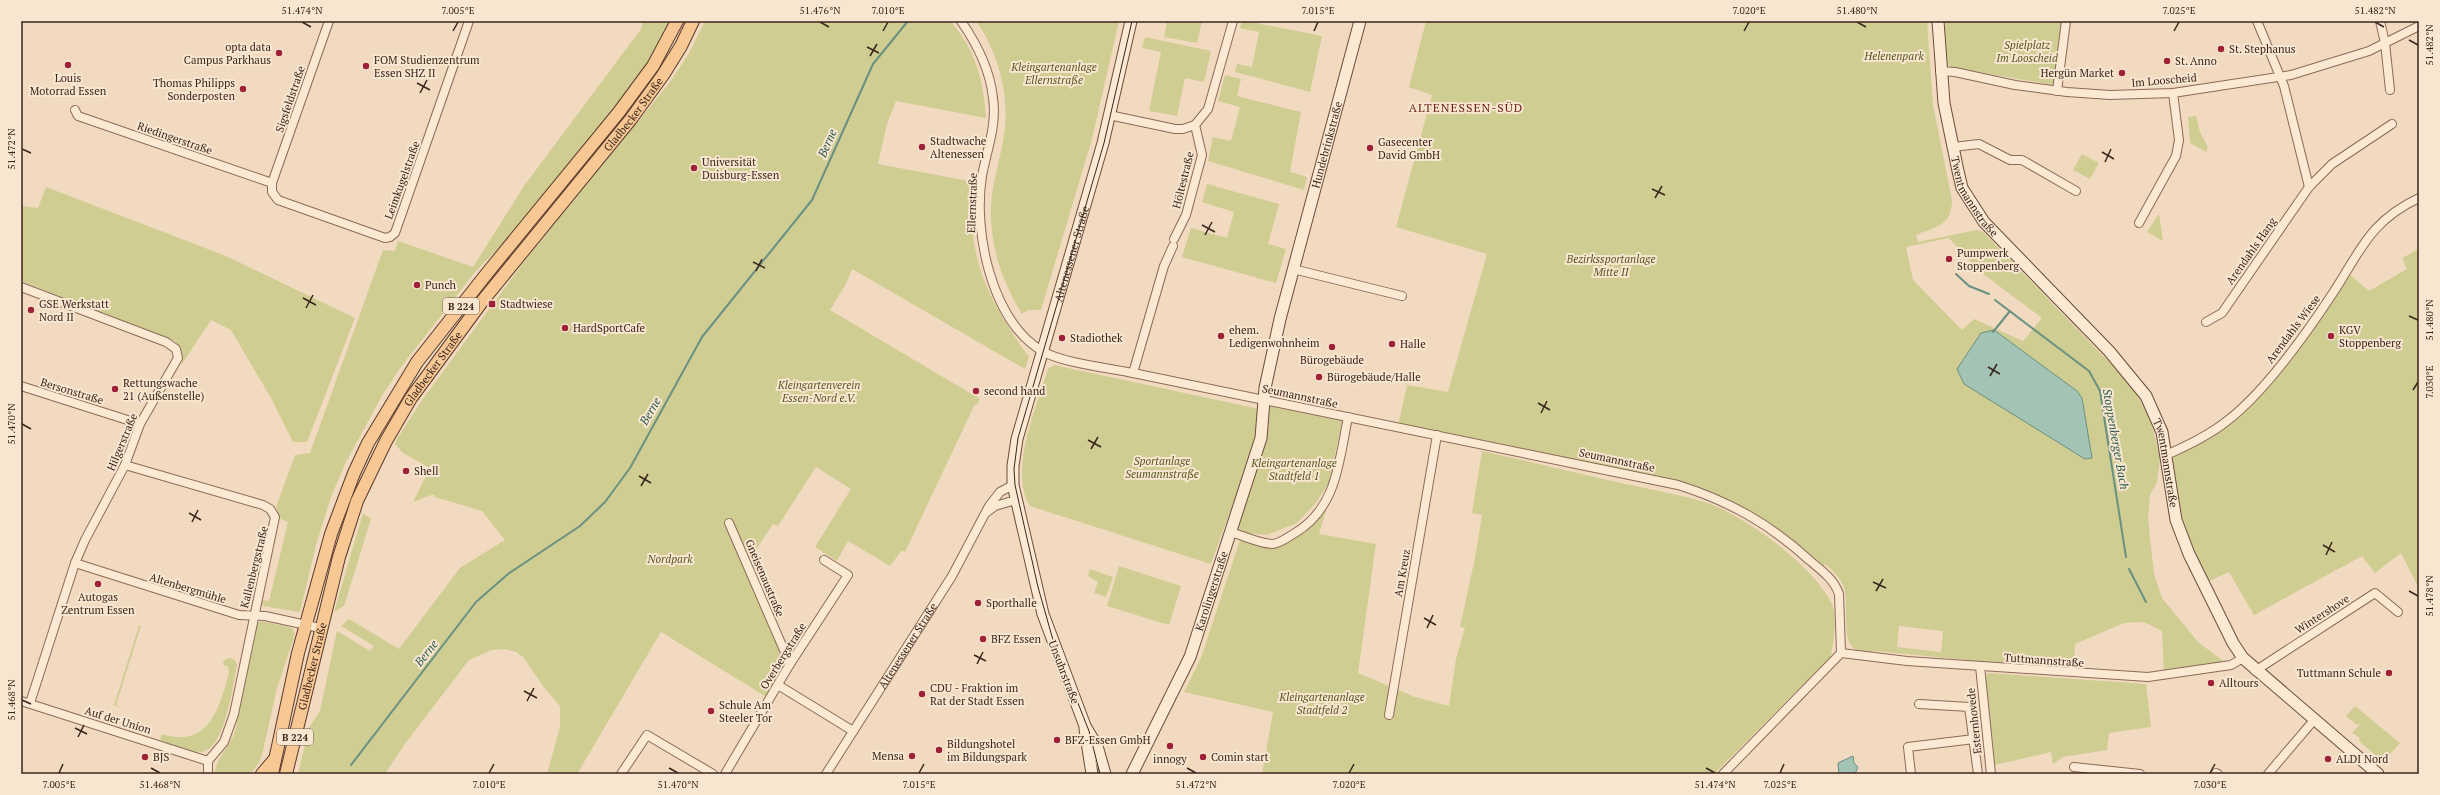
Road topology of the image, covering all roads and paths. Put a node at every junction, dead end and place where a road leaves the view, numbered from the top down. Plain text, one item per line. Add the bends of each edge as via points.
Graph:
1 (329, 21) edge
2 (469, 21) edge
3 (677, 21) edge
4 (693, 21) edge
5 (961, 21) edge
6 (1131, 21) edge
7 (1233, 21) edge
8 (1360, 21) edge
9 (1938, 21) edge
10 (2066, 21) edge
11 (2257, 21) edge
12 (2380, 21) edge
13 (2419, 26) edge
14 (2385, 44) junction
15 (1940, 71) junction
16 (2280, 77) junction
17 (2390, 90) dead end
18 (2057, 91) junction
19 (2173, 93) junction
20 (74, 110) dead end
21 (1109, 115) junction
22 (2392, 124) dead end
23 (1195, 125) junction
24 (1953, 147) junction
25 (272, 184) junction
26 (2309, 187) junction
27 (2076, 191) dead end
28 (2419, 198) edge
29 (2139, 223) dead end
30 (1293, 269) junction
31 (21, 286) edge
32 (1402, 296) dead end
33 (2206, 322) dead end
34 (1042, 351) junction
35 (1133, 373) junction
36 (21, 386) edge
37 (1263, 399) junction
38 (1348, 417) junction
39 (140, 424) junction
40 (1438, 435) junction
41 (2166, 455) junction
42 (125, 465) junction
43 (1013, 485) junction
44 (1016, 500) junction
45 (984, 515) junction
46 (729, 523) dead end
47 (1231, 532) junction
48 (824, 560) dead end
49 (75, 563) junction
50 (2398, 612) dead end
51 (253, 615) junction
52 (306, 625) junction
53 (320, 628) junction
54 (1841, 653) junction
55 (2243, 658) junction
56 (790, 664) junction
57 (1980, 666) junction
58 (2255, 671) junction
59 (778, 685) junction
60 (21, 701) edge
61 (30, 703) junction
62 (1919, 704) dead end
63 (1389, 715) dead end
64 (2314, 720) junction
65 (1085, 726) junction
66 (853, 731) junction
67 (1974, 739) junction
68 (274, 760) junction
69 (208, 761) junction
70 (2074, 767) dead end
71 (287, 773) edge
72 (208, 774) edge
73 (262, 774) edge
74 (272, 774) edge
75 (621, 774) edge
76 (713, 774) edge
77 (725, 774) edge
78 (826, 774) edge
79 (1092, 774) edge
80 (1105, 774) edge
81 (1132, 774) edge
82 (1723, 774) edge
83 (1911, 774) edge
84 (1978, 774) edge
85 (1991, 774) edge
86 (2140, 774) edge
87 (2268, 774) edge
88 (2378, 774) edge

1 - 25 street, Sigsfeldstraße
2 - 25 street, Leimkugelstraße via 395,233 385,238 278,200 272,192
3 - 52 main road, Gladbecker Straße / B 224 via 667,43 619,112 488,272 417,362 397,393 368,443 344,498 331,534
4 - 53 main road, Gladbecker Straße / B 224 via 681,46 645,100 498,282 411,398 379,455 358,501 338,557
5 - 34 street, Ellernstraße via 983,59 993,98 993,133 982,176 981,232 984,255 990,275 1011,319 1023,335
6 - 21 street, Altenessener Straße
7 - 23 street via 1208,109
8 - 30 street, Hundebrinkstraße
9 - 15 street, Twentmannstraße
10 - 18 street
11 - 16 street
12 - 14 street
13 - 14 street, Im Looscheid
14 - 16 street, Im Looscheid via 2335,63
14 - 17 street
15 - 18 street, Im Looscheid
15 - 24 street, Twentmannstraße
16 - 19 street, Im Looscheid
16 - 26 street
18 - 19 street, Im Looscheid via 2110,95
19 - 29 street via 2179,140 2176,156
20 - 25 street, Riedingerstraße via 78,116
21 - 23 street via 1175,129
21 - 34 street, Altenessener Straße
22 - 26 street, Arendahls Hang via 2332,164
23 - 35 street, Höltestraße via 1202,155 1186,215 1164,266
24 - 27 street, Twentmannstraße via 1979,144 2010,160 2022,160
24 - 41 street, Twentmannstraße via 1962,188 1976,212 2132,376 2156,416
26 - 33 street, Arendahls Hang via 2222,313
28 - 41 street, Arendahls Wiese via 2394,210 2370,233 2318,315 2240,410 2215,430
30 - 32 street
30 - 37 street, Hundebrinkstraße
31 - 39 street, Hilgerstraße via 159,339 176,349 176,365
34 - 35 street, Seumannstraße via 1058,357
34 - 43 street, Altenessener Straße via 1014,452
35 - 37 street, Seumannstraße
36 - 39 street, Bersonstraße
37 - 38 street, Seumannstraße
37 - 47 street, Karolingerstraße via 1261,438
38 - 40 street, Seumannstraße
38 - 47 street via 1334,485 1322,509 1310,522 1282,542 1273,544
39 - 42 street, Hilgerstraße
40 - 54 street, Seumannstraße via 1678,485 1707,494 1748,514 1785,538 1834,584 1838,594
40 - 63 street, Am Kreuz
41 - 55 street, Twentmannstraße via 2172,505 2185,545 2233,643
42 - 49 street, Hilgerstraße
42 - 51 street, Kallenbergstraße via 270,508 276,517 275,526
43 - 44 street, Altenessener Straße
43 - 45 street, Altenessener Straße via 1000,492
44 - 45 street, Altenessener Straße via 995,506
44 - 65 street, Unsuhrstraße via 1043,614
45 - 66 street, Altenessener Straße via 952,576
46 - 56 street, Gneisenaustraße
47 - 81 street, Karolingerstraße via 1185,669
48 - 56 street, Overbergstraße via 848,575
49 - 51 street, Altenbergmühle via 239,615
49 - 61 street, Hilgerstraße
50 - 58 street, Wintershove via 2375,593
51 - 52 street, Altenbergmühle
51 - 69 street, Kallenbergstraße via 234,714 224,742
52 - 53 street, Altenbergmühle
52 - 68 main road, Gladbecker Straße / B 224
53 - 71 main road, Gladbecker Straße / B 224
54 - 57 street, Tuttmannstraße
54 - 82 street
55 - 57 street, Tuttmannstraße via 2230,665 2148,677
55 - 58 street, Twentmannstraße
56 - 59 street, Overbergstraße
57 - 85 street, Esternhovede
58 - 64 street, Twentmannstraße
59 - 66 street
59 - 77 street, Overbergstraße
60 - 61 street, Auf der Union
61 - 69 street, Auf der Union
62 - 67 street via 1969,707
64 - 87 street
64 - 88 street, Twentmannstraße
65 - 79 street, Unsuhrstraße
65 - 80 street, Unsuhrstraße via 1097,746
66 - 78 street, Altenessener Straße
67 - 83 street via 1908,748
67 - 84 street
68 - 73 main road
68 - 74 main road, Gladbecker Straße / B 224
69 - 72 street
70 - 86 street
75 - 76 street via 647,735

